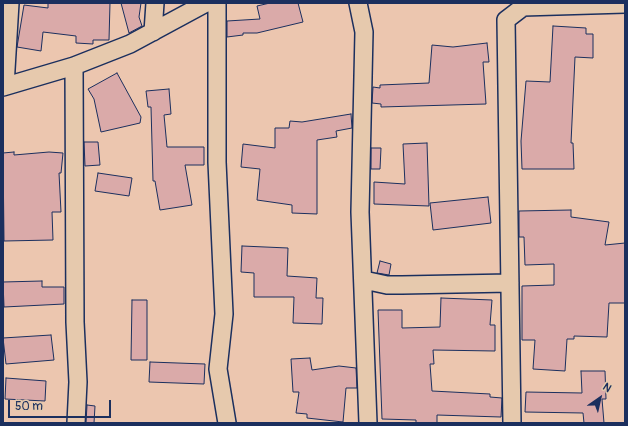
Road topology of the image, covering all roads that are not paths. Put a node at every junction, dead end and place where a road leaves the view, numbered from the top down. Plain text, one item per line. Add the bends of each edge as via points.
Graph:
1 (10, 3) edge
2 (155, 3) edge
3 (206, 3) edge
4 (217, 3) edge
5 (358, 3) edge
6 (625, 4) edge
7 (152, 32) junction
8 (74, 66) junction
9 (4, 86) edge
10 (364, 280) junction
11 (510, 283) junction
12 (76, 423) edge
13 (227, 423) edge
14 (368, 423) edge
15 (512, 423) edge

1 - 9 street
2 - 7 street
3 - 7 street
4 - 13 street via 217,162 224,314 218,369
5 - 10 street via 364,32 360,212
6 - 11 street via 523,7 506,20
7 - 8 street via 130,44
8 - 9 street
8 - 12 street via 75,322 78,382
10 - 11 street via 402,285
10 - 14 street via 363,317
11 - 15 street

